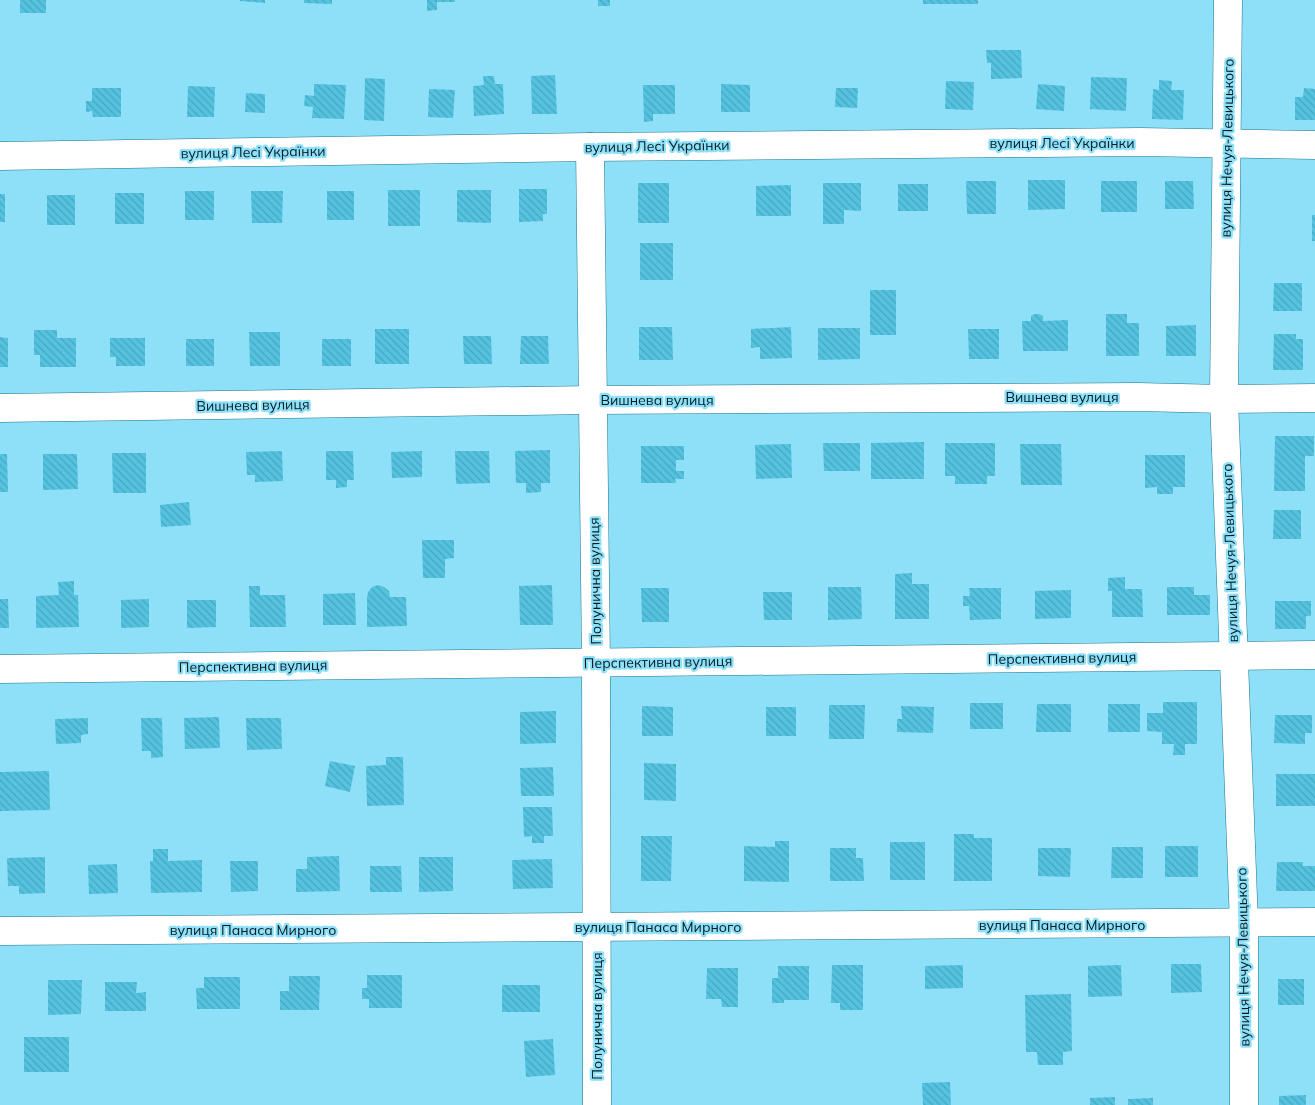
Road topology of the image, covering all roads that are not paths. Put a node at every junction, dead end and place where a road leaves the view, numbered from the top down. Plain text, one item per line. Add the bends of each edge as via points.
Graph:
1 (1228, 0) edge
2 (1227, 144) junction
3 (1315, 146) edge
4 (590, 147) junction
5 (0, 156) edge
6 (1315, 398) edge
7 (1224, 399) junction
8 (593, 400) junction
9 (0, 408) edge
10 (1315, 655) edge
11 (1234, 656) junction
12 (596, 663) junction
13 (0, 669) edge
14 (1315, 922) edge
15 (1244, 924) junction
16 (597, 928) junction
17 (0, 932) edge
18 (597, 1105) edge
19 (1244, 1105) edge

1 - 2 street, вулиця Нечуя-Левицького
2 - 3 street, вулиця Лесі Українки
2 - 4 street, вулиця Лесі Українки
2 - 7 street, вулиця Нечуя-Левицького
4 - 5 street, вулиця Лесі Українки
4 - 8 street, Полунична вулиця
6 - 7 street, Вишнева вулиця
7 - 8 street, Вишнева вулиця
7 - 11 street, вулиця Нечуя-Левицького
8 - 9 street, Вишнева вулиця
8 - 12 street, Полунична вулиця
10 - 11 street, Перспективна вулиця
11 - 12 street, Перспективна вулиця
11 - 15 street, вулиця Нечуя-Левицького
12 - 13 street, Перспективна вулиця
12 - 16 street, Полунична вулиця
14 - 15 street, вулиця Панаса Мирного
15 - 16 street, вулиця Панаса Мирного
15 - 19 street, вулиця Нечуя-Левицького
16 - 17 street, вулиця Панаса Мирного
16 - 18 street, Полунична вулиця

